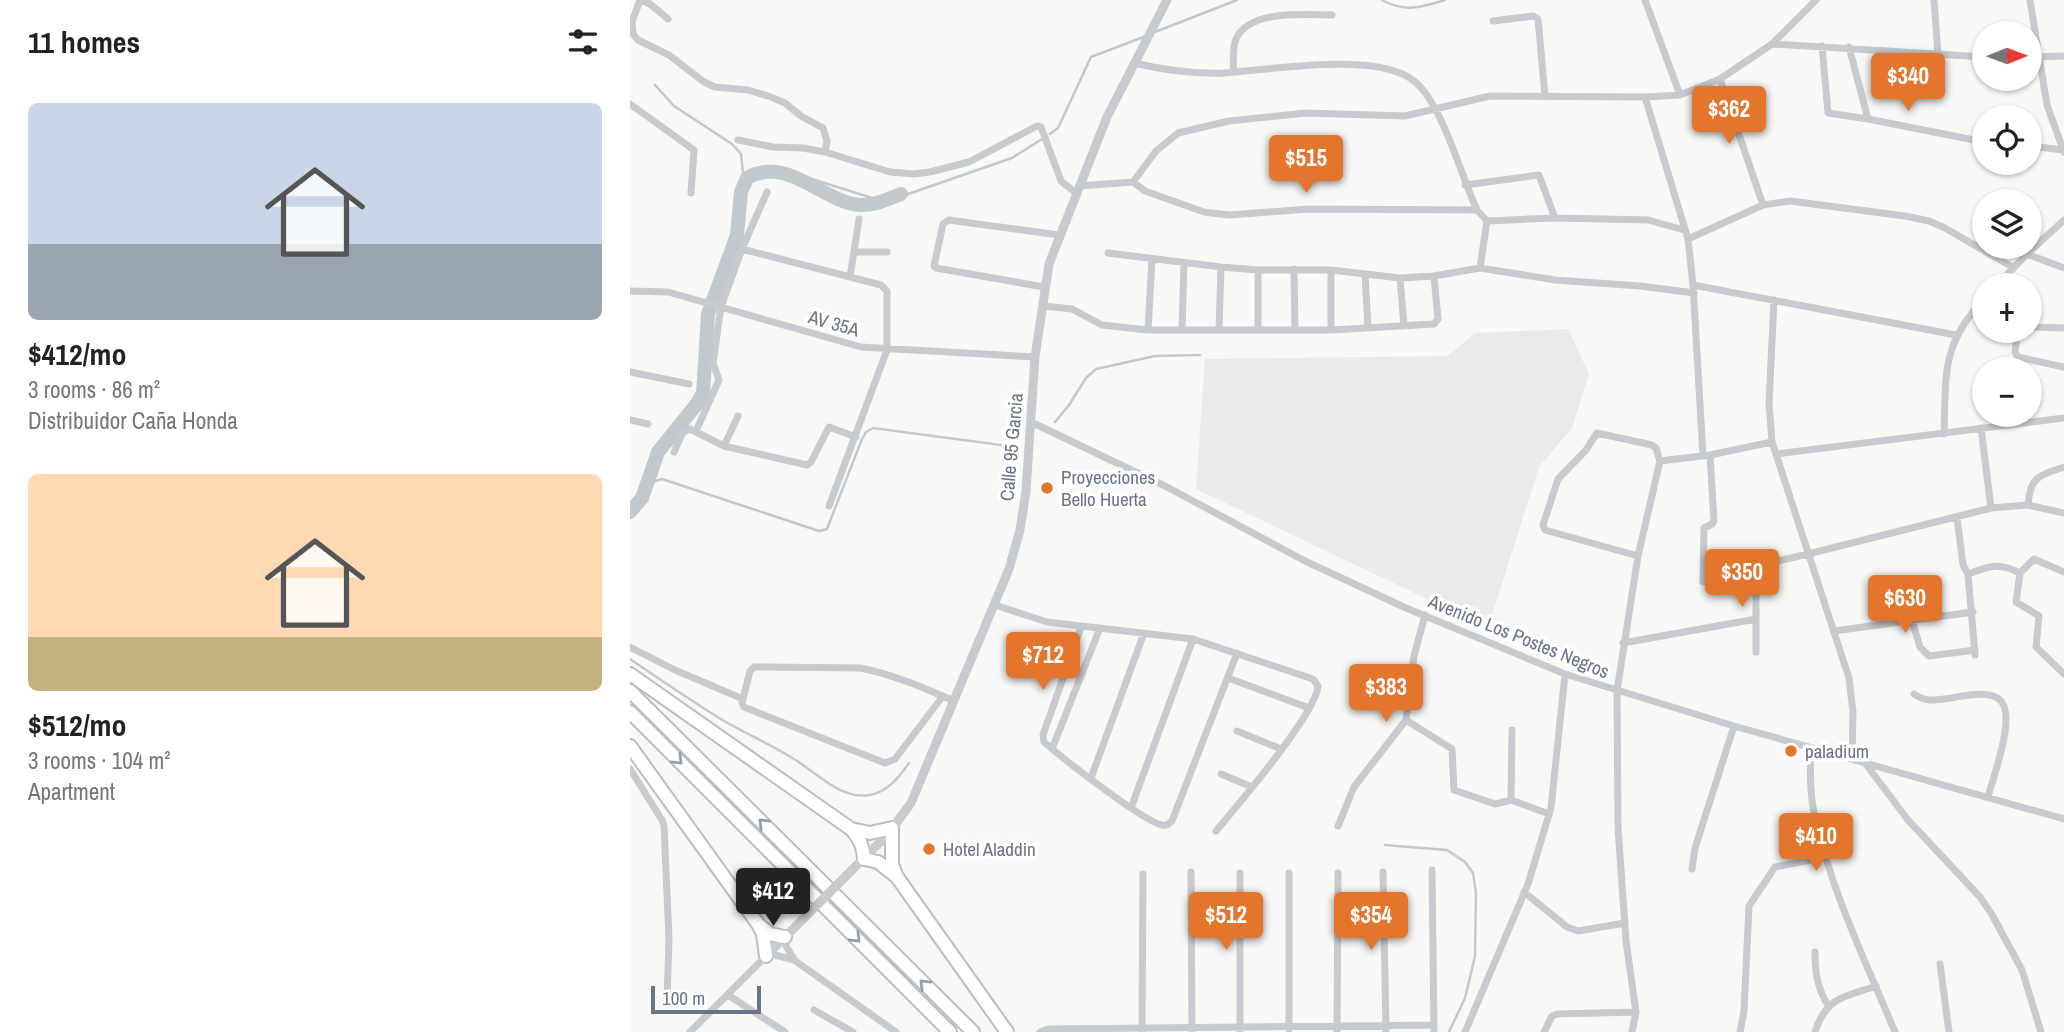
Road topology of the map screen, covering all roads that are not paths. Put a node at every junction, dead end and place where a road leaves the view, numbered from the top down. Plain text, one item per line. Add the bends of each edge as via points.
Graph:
1 (641, 0) edge
2 (1167, 0) edge
3 (1645, 0) edge
4 (1934, 0) edge
5 (2030, 0) edge
6 (1814, 1) edge
7 (1332, 15) dead end
8 (668, 19) dead end
9 (1493, 21) dead end
10 (2031, 21) edge
11 (1772, 44) junction
12 (1822, 46) junction
13 (1849, 47) junction
14 (1938, 54) junction
15 (1972, 56) edge
16 (2064, 56) edge
17 (2042, 57) edge
18 (1134, 63) junction
19 (1233, 72) junction
20 (1720, 79) junction
21 (2042, 87) edge
22 (1680, 94) junction
23 (1545, 96) junction
24 (1645, 97) junction
25 (630, 104) edge
26 (1436, 108) junction
27 (1868, 119) junction
28 (738, 140) dead end
29 (1972, 140) edge
30 (2042, 148) edge
31 (2064, 151) edge
32 (825, 152) junction
33 (1133, 182) junction
34 (1465, 185) junction
35 (1078, 189) junction
36 (766, 192) dead end
37 (691, 193) dead end
38 (1763, 205) junction
39 (1477, 210) junction
40 (1555, 218) junction
41 (859, 219) dead end
42 (2064, 220) edge
43 (1487, 221) junction
44 (1684, 230) junction
45 (1059, 235) junction
46 (1688, 239) junction
47 (2042, 240) edge
48 (742, 249) junction
49 (854, 252) junction
50 (887, 252) dead end
51 (1108, 253) dead end
52 (2022, 259) edge
53 (2040, 259) edge
54 (1152, 260) junction
55 (1184, 263) junction
56 (1221, 267) junction
57 (1480, 268) junction
58 (2014, 268) junction
59 (2064, 268) edge
60 (1294, 269) junction
61 (1258, 270) junction
62 (1331, 270) junction
63 (2009, 273) edge
64 (1366, 274) junction
65 (1434, 276) junction
66 (850, 277) junction
67 (1400, 278) junction
68 (1044, 287) junction
69 (1694, 289) junction
70 (630, 291) edge
71 (1774, 300) junction
72 (718, 306) junction
73 (1043, 306) junction
74 (1972, 317) edge
75 (1404, 326) junction
76 (2042, 327) edge
77 (1368, 328) junction
78 (2064, 328) edge
79 (1258, 329) junction
80 (1295, 329) junction
81 (1148, 330) junction
82 (1182, 330) junction
83 (1219, 330) junction
84 (1331, 330) junction
85 (1956, 335) junction
86 (2016, 343) edge
87 (887, 350) junction
88 (1035, 357) junction
89 (2064, 367) edge
90 (630, 372) edge
91 (689, 384) dead end
92 (738, 416) dead end
93 (2064, 418) edge
94 (630, 420) edge
95 (1031, 422) junction
96 (648, 424) dead end
97 (1981, 428) junction
98 (696, 431) junction
99 (1944, 434) junction
100 (856, 437) junction
101 (1772, 442) junction
102 (724, 446) junction
103 (674, 452) dead end
104 (1776, 454) junction
105 (1707, 456) junction
106 (1660, 461) junction
107 (2064, 467) edge
108 (2028, 505) junction
109 (830, 506) dead end
110 (1991, 508) junction
111 (2064, 513) edge
112 (1956, 517) junction
113 (1808, 554) junction
114 (1638, 556) junction
115 (1756, 566) junction
116 (1703, 572) junction
117 (2064, 572) edge
118 (2020, 573) junction
119 (1968, 574) junction
120 (1703, 582) dead end
121 (995, 605) junction
122 (1973, 612) junction
123 (1425, 615) junction
124 (1756, 619) junction
125 (1912, 620) junction
126 (1081, 626) junction
127 (1100, 628) junction
128 (1834, 631) junction
129 (1144, 634) junction
130 (1194, 639) junction
131 (1623, 643) junction
132 (630, 647) edge
133 (1756, 652) dead end
134 (1237, 653) junction
135 (630, 674) edge
136 (1565, 674) junction
137 (2064, 674) edge
138 (1228, 678) junction
139 (630, 691) edge
140 (1617, 691) junction
141 (1914, 694) dead end
142 (943, 696) junction
143 (743, 699) junction
144 (954, 701) junction
145 (1309, 708) junction
146 (630, 712) edge
147 (1406, 720) junction
148 (1734, 726) junction
149 (1512, 730) dead end
150 (1237, 731) dead end
151 (630, 746) edge
152 (1810, 748) junction
153 (1052, 749) junction
154 (1281, 749) junction
155 (1852, 759) junction
156 (1864, 762) junction
157 (630, 769) edge
158 (1221, 774) dead end
159 (1091, 778) junction
160 (1252, 787) junction
161 (1988, 797) junction
162 (1511, 800) junction
163 (1131, 808) junction
164 (1549, 814) junction
165 (2064, 819) edge
166 (1338, 826) dead end
167 (892, 828) junction
168 (851, 829) junction
169 (1216, 831) dead end
170 (1826, 858) junction
171 (864, 859) junction
172 (1692, 869) dead end
173 (1432, 870) dead end
174 (1191, 872) dead end
175 (1383, 872) dead end
176 (1240, 873) dead end
177 (1289, 873) dead end
178 (1338, 873) dead end
179 (1143, 874) dead end
180 (897, 877) junction
181 (1524, 892) junction
182 (1625, 923) junction
183 (758, 924) junction
184 (785, 937) junction
185 (1815, 952) dead end
186 (766, 956) junction
187 (794, 960) junction
188 (1940, 964) dead end
189 (1876, 986) junction
190 (728, 995) junction
191 (667, 1001) dead end
192 (1828, 1005) junction
193 (814, 1010) dead end
194 (1636, 1012) junction
195 (1314, 1029) edge
196 (1337, 1029) edge
197 (1364, 1029) edge
198 (1386, 1029) edge
199 (1411, 1029) edge
200 (1434, 1029) edge
201 (1142, 1030) edge
202 (1192, 1030) edge
203 (1217, 1030) edge
204 (1240, 1030) edge
205 (1265, 1030) edge
206 (1289, 1030) edge
207 (691, 1032) edge
208 (785, 1032) edge
209 (853, 1032) edge
210 (896, 1032) edge
211 (950, 1032) edge
212 (973, 1032) edge
213 (1007, 1032) edge
214 (1040, 1032) edge
215 (1465, 1032) edge
216 (1544, 1032) edge
217 (1632, 1032) edge
218 (1740, 1032) edge
219 (1815, 1032) edge
220 (1895, 1032) edge
221 (1949, 1032) edge
222 (2041, 1032) edge

1 - 8 street
1 - 32 street via 632,22 638,40 669,55 709,84 748,90 789,105 823,128
2 - 18 street, Calle 95 Garcia
3 - 22 street
4 - 14 street
5 - 10 street
6 - 11 street
7 - 19 street via 1252,21 1235,41
9 - 23 street via 1538,19
11 - 12 street
11 - 20 street
12 - 13 street
12 - 27 street via 1828,113
13 - 14 street
13 - 27 street
14 - 15 street
16 - 17 street
18 - 19 street
18 - 35 street, Calle 95 Garcia
19 - 26 street via 1365,65 1414,80
20 - 22 street
20 - 38 street
21 - 31 street
22 - 24 street
23 - 24 street
23 - 26 street via 1490,96
24 - 44 street
25 - 37 street via 694,149
26 - 33 street via 1405,116 1293,114 1229,121 1178,133 1156,151
26 - 34 street
27 - 29 street
28 - 32 street
30 - 31 street
32 - 35 street via 890,172 923,173 969,162 1037,126 1061,181
33 - 35 street
33 - 39 street via 1145,191 1204,212 1229,215 1308,209
34 - 39 street
34 - 40 street via 1539,175
35 - 45 street, Calle 95 Garcia
36 - 48 street
38 - 46 street
38 - 58 street via 1790,201 1929,221
39 - 43 street
40 - 43 street
40 - 44 street via 1648,220
41 - 49 street
42 - 47 street
43 - 57 street
44 - 46 street
45 - 68 street, Calle 95 Garcia
45 - 68 street via 949,220 943,224 936,268
46 - 69 street
48 - 66 street
48 - 72 street
49 - 50 street
49 - 66 street
51 - 54 street
52 - 58 street
53 - 59 street
54 - 55 street
54 - 81 street
55 - 56 street
55 - 82 street
56 - 61 street
56 - 83 street
57 - 65 street
57 - 69 street via 1555,280
58 - 63 street
60 - 61 street
60 - 62 street
60 - 80 street
61 - 79 street
62 - 64 street
62 - 84 street
64 - 67 street
64 - 77 street
65 - 67 street
65 - 75 street via 1437,323
66 - 87 street via 887,291
67 - 75 street
68 - 73 street, Calle 95 Garcia
69 - 71 street
69 - 105 street
70 - 72 street, AV 35A via 668,292
71 - 85 street
71 - 101 street via 1769,402
72 - 87 street, AV 35A via 861,347
72 - 98 street via 713,363 719,380
73 - 81 street via 1072,309 1102,325
73 - 88 street, Calle 95 Garcia
74 - 85 street
75 - 77 street
76 - 78 street
77 - 84 street
79 - 80 street
79 - 83 street
80 - 84 street
81 - 82 street
82 - 83 street
85 - 99 street via 1948,353
86 - 89 street via 2018,356
87 - 88 street, AV 35A
87 - 100 street
88 - 95 street, Calle 95 Garcia
90 - 91 street
92 - 102 street
93 - 97 street
94 - 96 street
95 - 121 street, Calle 95 Garcia via 1020,530
95 - 123 street, Avenido Los Postes Negros via 1179,493 1305,561
97 - 99 street
97 - 110 street
98 - 102 street
98 - 103 street via 683,432
99 - 104 street
100 - 102 street via 829,427 807,465
100 - 109 street
101 - 104 street
101 - 105 street
104 - 113 street
105 - 106 street
105 - 116 street via 1714,521 1704,528
106 - 114 street
106 - 114 street via 1652,445 1597,433 1558,479 1543,525 1545,530
107 - 108 street via 2039,475 2029,488
108 - 110 street
108 - 111 street
110 - 112 street
112 - 113 street
112 - 119 street
113 - 115 street
113 - 128 street
114 - 131 street
115 - 116 street
115 - 124 street
116 - 120 street
117 - 118 street via 2035,559
118 - 119 street via 2004,565
118 - 137 street via 2016,602 2039,616 2036,648
119 - 122 street
121 - 126 street via 1036,619
121 - 144 street, Calle 95 Garcia
122 - 125 street
122 - 125 street via 1975,652 1929,656 1920,647
123 - 136 street, Avenido Los Postes Negros
123 - 147 street via 1414,656
124 - 131 street
124 - 133 street
125 - 128 street
126 - 127 street
126 - 153 street via 1043,735
127 - 129 street
127 - 153 street
128 - 155 street via 1849,678
129 - 130 street
129 - 159 street
130 - 134 street
130 - 163 street
131 - 140 street
132 - 143 street
134 - 138 street
134 - 145 street via 1312,679 1318,693
135 - 168 main road
136 - 140 street, Avenido Los Postes Negros
136 - 164 street
138 - 145 street
138 - 163 street via 1172,821 1162,825
212 -> 139 main road
140 - 148 street, Avenido Los Postes Negros
140 - 182 street via 1618,827
141 - 161 street via 1931,701 1989,695 2004,704 2006,730
142 - 143 street via 860,668 754,667
142 - 143 street via 895,759 885,763 744,707
142 - 144 street
144 - 167 street, Calle 95 Garcia via 911,803
145 - 154 street
146 -> 211 main road
147 - 162 street via 1452,749 1454,790 1496,804
147 - 166 street via 1354,787
148 - 152 street, Avenido Los Postes Negros
148 - 172 street
149 - 162 street
150 - 154 street
151 - 183 main road
152 - 155 street, Avenido Los Postes Negros
152 - 170 street via 1813,809
153 - 159 street
154 - 160 street
155 - 156 street, Avenido Los Postes Negros
156 - 161 street, Avenido Los Postes Negros
156 - 222 street via 1908,820 1991,913 2022,970
157 - 191 street via 664,826
158 - 160 street
159 - 163 street
160 - 169 street
161 - 165 street, Avenido Los Postes Negros
162 - 164 street
164 - 181 street
167 - 168 main road via 870,833
167 - 171 street, Calle 95 Garcia
167 - 180 main road via 892,864
168 - 171 main road via 859,838
170 - 189 street
170 - 218 street via 1775,867 1751,900
171 - 180 main road via 878,862
171 - 184 street, Calle 95 Garcia, bridge
173 - 200 street
174 - 202 street
175 - 198 street
176 - 204 street
177 - 206 street
178 - 196 street
179 - 201 street
180 - 213 main road
181 - 182 street via 1566,927 1578,931
181 - 215 street
182 - 194 street
183 - 184 main road via 770,934
183 - 186 main road
184 - 186 street, Calle 95 Garcia
184 - 187 street
185 - 192 street via 1815,976
186 - 187 street
186 - 190 street
187 - 210 street
188 - 221 street
189 - 192 street
189 - 220 street
190 - 207 street
190 - 208 street
192 - 219 street
193 - 209 street
194 - 216 street via 1557,1014
194 - 217 street
195 - 196 street
195 - 206 street
196 - 197 street
197 - 198 street
198 - 199 street
199 - 200 street
201 - 202 street
201 - 214 street
202 - 203 street
203 - 204 street
204 - 205 street
205 - 206 street

